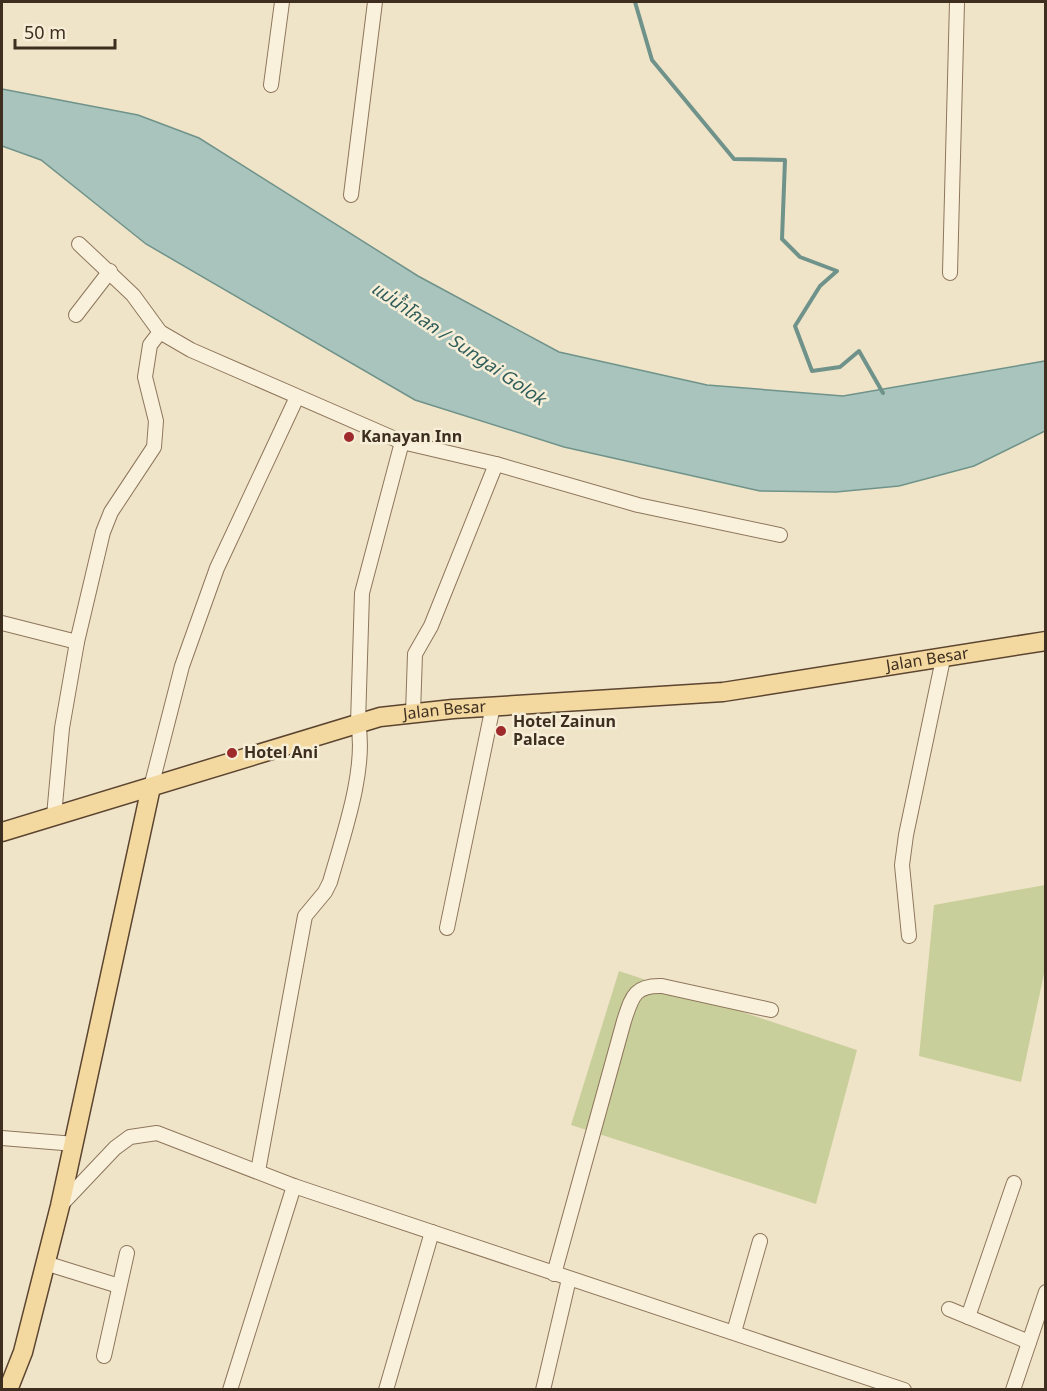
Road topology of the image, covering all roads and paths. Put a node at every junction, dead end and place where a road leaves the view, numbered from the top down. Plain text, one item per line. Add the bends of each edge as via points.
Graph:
1 (282, 2) edge
2 (375, 2) edge
3 (957, 2) edge
4 (271, 85) dead end
5 (351, 195) dead end
6 (79, 244) dead end
7 (110, 271) junction
8 (950, 273) dead end
9 (76, 315) dead end
10 (160, 332) junction
11 (297, 398) junction
12 (402, 442) junction
13 (496, 464) junction
14 (780, 535) dead end
15 (2, 623) edge
16 (1046, 641) edge
17 (77, 642) junction
18 (943, 659) junction
19 (493, 706) junction
20 (413, 713) junction
21 (358, 723) junction
22 (151, 787) junction
23 (54, 816) junction
24 (2, 832) edge
25 (447, 928) dead end
26 (909, 936) dead end
27 (771, 1010) dead end
28 (2, 1138) edge
29 (75, 1143) junction
30 (258, 1171) junction
31 (1014, 1184) dead end
32 (294, 1185) junction
33 (60, 1206) junction
34 (432, 1232) junction
35 (760, 1241) dead end
36 (127, 1253) dead end
37 (45, 1263) junction
38 (554, 1274) junction
39 (569, 1279) junction
40 (119, 1286) junction
41 (1046, 1292) edge
42 (949, 1309) dead end
43 (969, 1317) junction
44 (734, 1332) junction
45 (1029, 1342) junction
46 (104, 1356) dead end
47 (8, 1389) edge
48 (230, 1389) edge
49 (386, 1389) edge
50 (543, 1389) edge
51 (904, 1389) edge
52 (1013, 1389) edge

1 - 4 street
2 - 5 street
3 - 8 street
6 - 7 street
7 - 9 street
7 - 10 street
10 - 11 street
10 - 17 street via 150,345 145,377 156,421 154,447 111,512 103,532
11 - 12 street
11 - 22 street via 217,568 182,666
12 - 13 street
12 - 21 street via 362,594
13 - 14 street via 638,505
13 - 20 street via 431,626 415,654
15 - 17 street
16 - 18 main road, Jalan Besar
17 - 23 street via 62,728
18 - 19 main road, Jalan Besar via 723,692
18 - 26 street via 902,865
19 - 20 main road, Jalan Besar
19 - 25 street
20 - 21 main road, Jalan Besar
21 - 22 main road, Jalan Besar
21 - 30 street via 362,743 359,765 330,882 304,916
22 - 23 main road, Jalan Besar
22 - 29 main road
23 - 24 main road, Jalan Besar
27 - 38 street via 662,986 646,986 631,999
28 - 29 street
29 - 33 main road
30 - 32 street
30 - 33 street via 167,1137 143,1134 130,1137 115,1148
31 - 43 street
32 - 34 street
32 - 48 street
33 - 37 main road
34 - 38 street
34 - 49 street
35 - 44 street
36 - 40 street
37 - 40 street
37 - 47 main road via 23,1352
38 - 39 street
39 - 44 street
39 - 50 street
40 - 46 street
41 - 45 street
42 - 43 street
43 - 45 street
44 - 51 street
45 - 52 street

